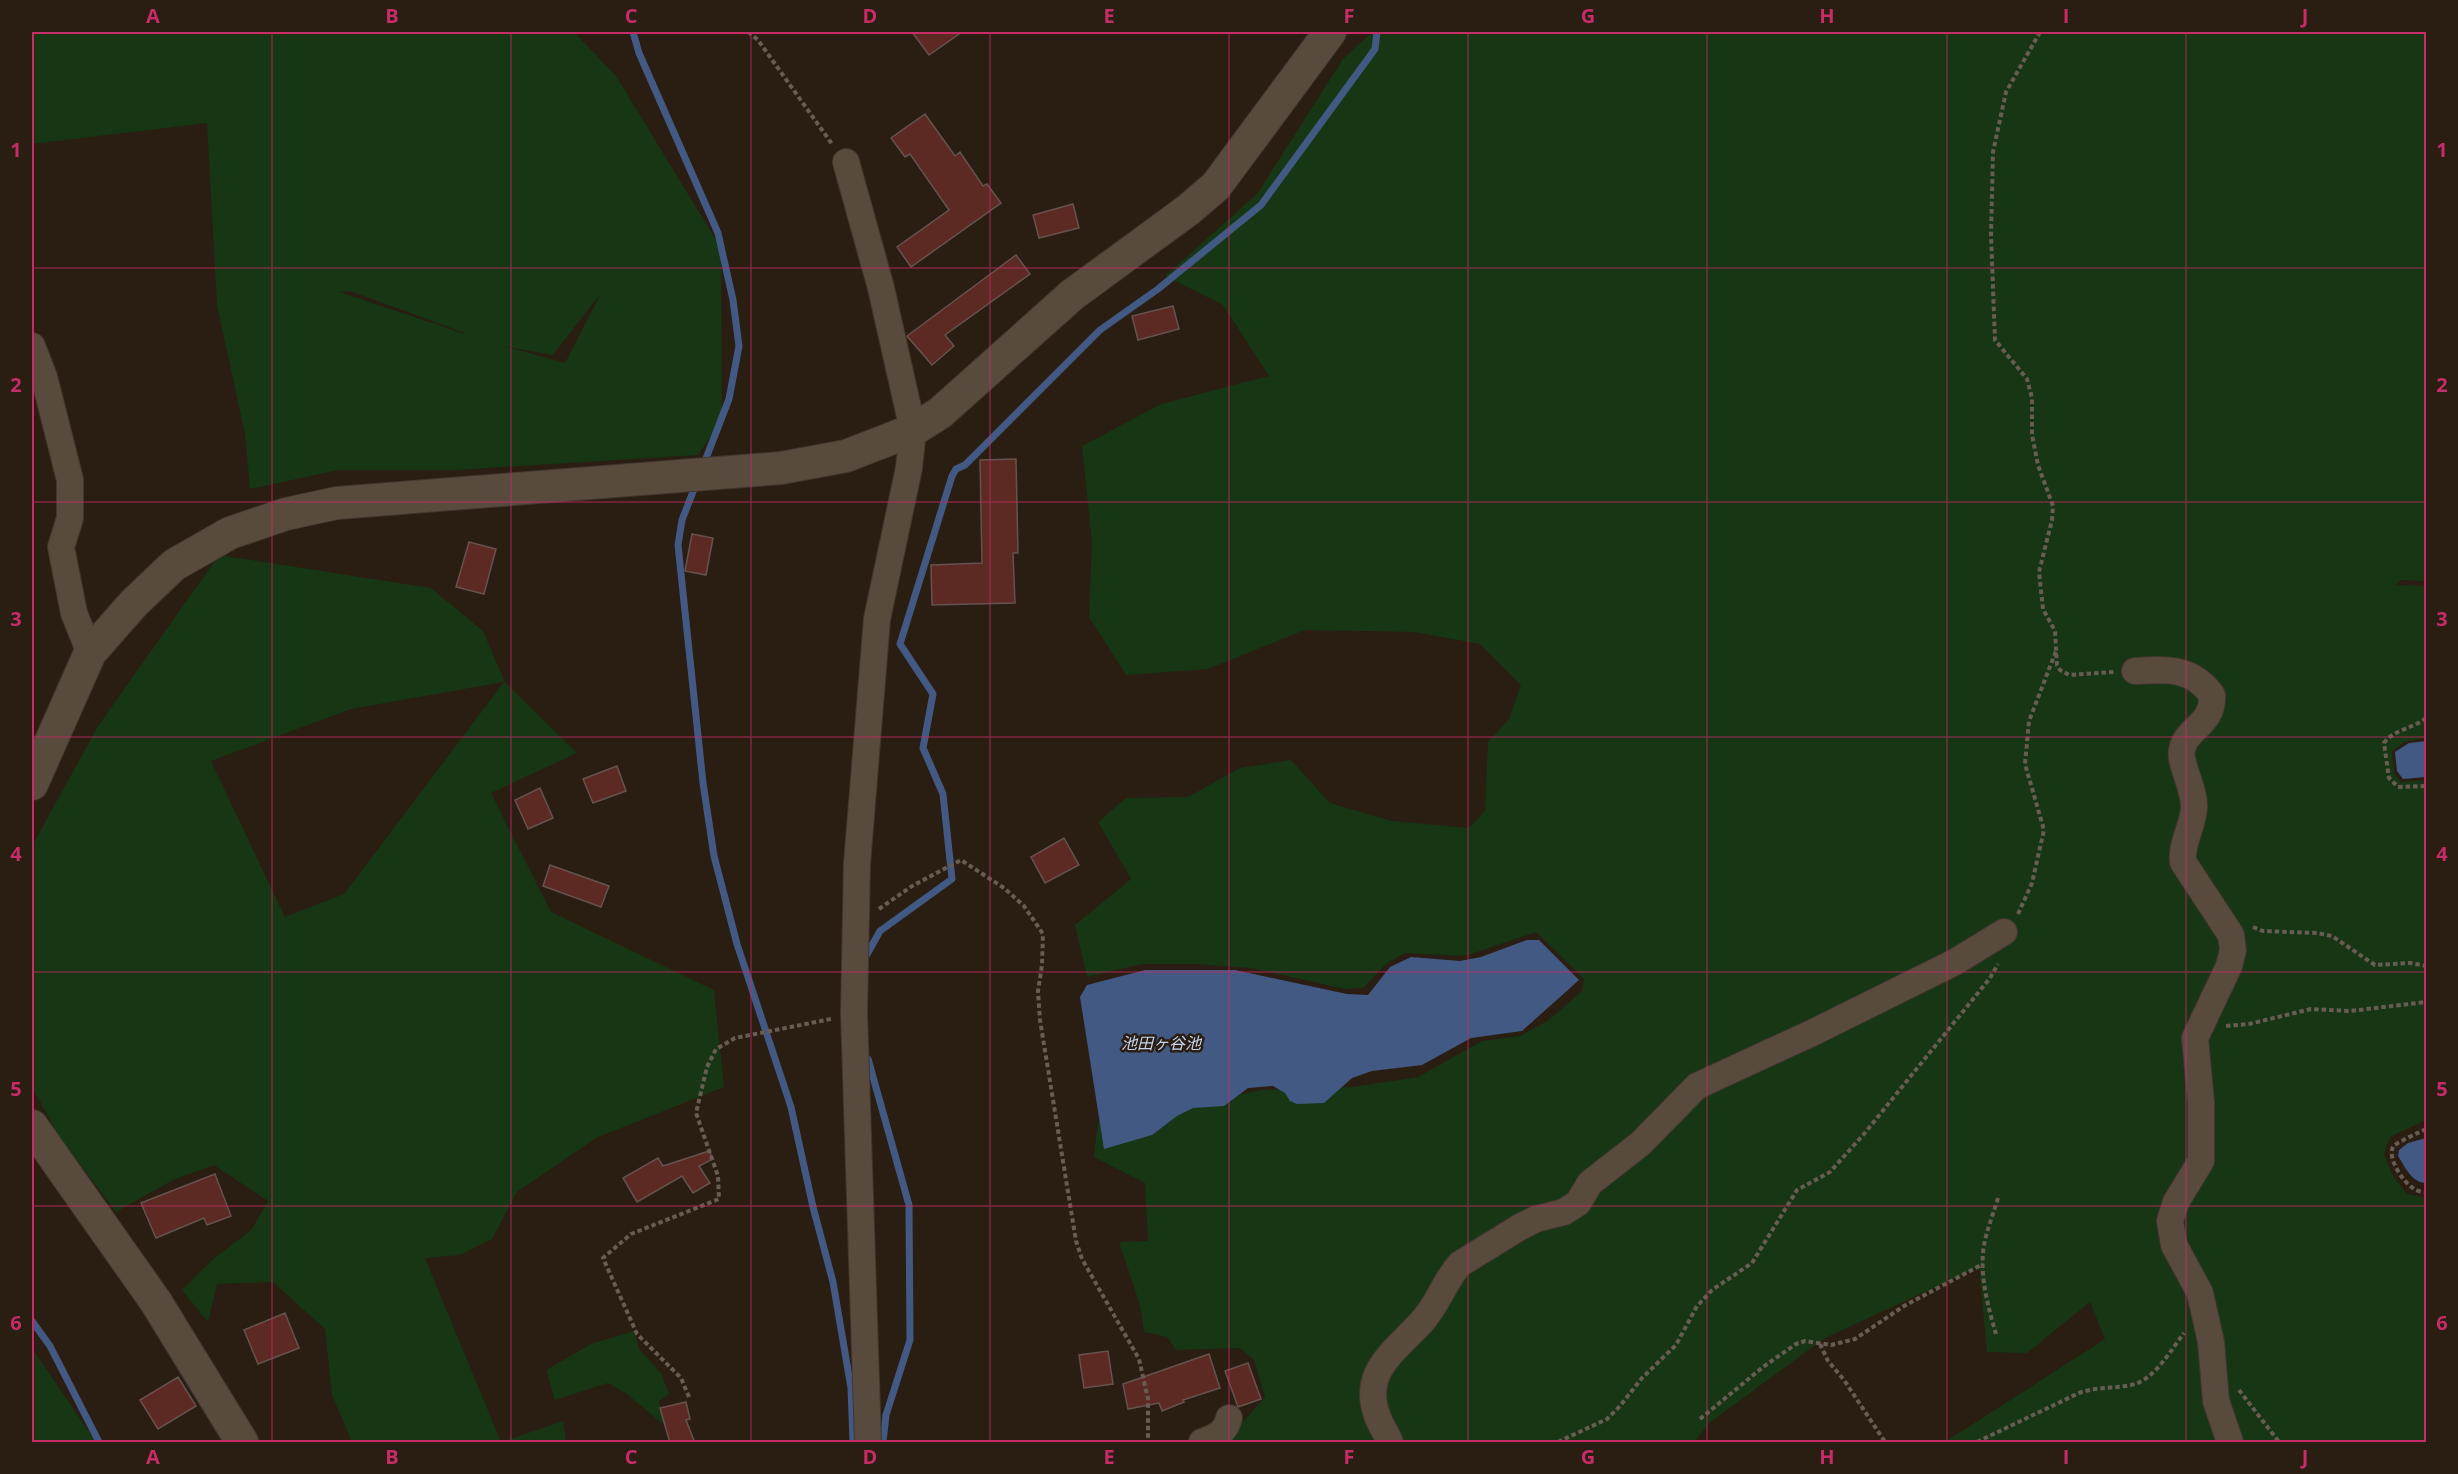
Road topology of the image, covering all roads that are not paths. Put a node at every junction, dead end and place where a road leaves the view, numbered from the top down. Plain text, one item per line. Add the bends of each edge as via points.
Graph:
1 (1330, 32) edge
2 (846, 162) road end
3 (32, 346) edge
4 (913, 430) junction
5 (90, 654) junction
6 (2135, 671) road end
7 (32, 784) edge
8 (2004, 932) road end
9 (32, 1126) edge
10 (1230, 1418) dead end
11 (242, 1443) edge
12 (868, 1443) edge
13 (1202, 1443) edge
14 (1390, 1443) edge
15 (2230, 1443) edge

1 - 4 street via 1216,186 1072,295 940,413
2 - 4 street via 881,288
3 - 5 street via 44,377 70,480 70,518 61,548 74,613
4 - 5 street via 846,456 781,468 337,503 286,513 230,533 174,565 134,603
4 - 12 street via 909,468 877,619 857,864 854,1014
5 - 7 street
6 - 15 street via 2180,670 2194,676 2212,695 2209,715 2182,748 2194,810 2182,853 2183,862 2231,935 2233,950 2195,1038 2201,1161 2176,1202 2170,1221 2174,1245 2200,1293 2211,1342 2216,1401
8 - 14 street via 1945,967 1697,1086 1640,1144 1590,1183 1578,1203 1520,1227 1460,1264 1426,1317 1375,1374 1374,1403
9 - 11 street via 156,1302
10 - 13 street via 1218,1436

